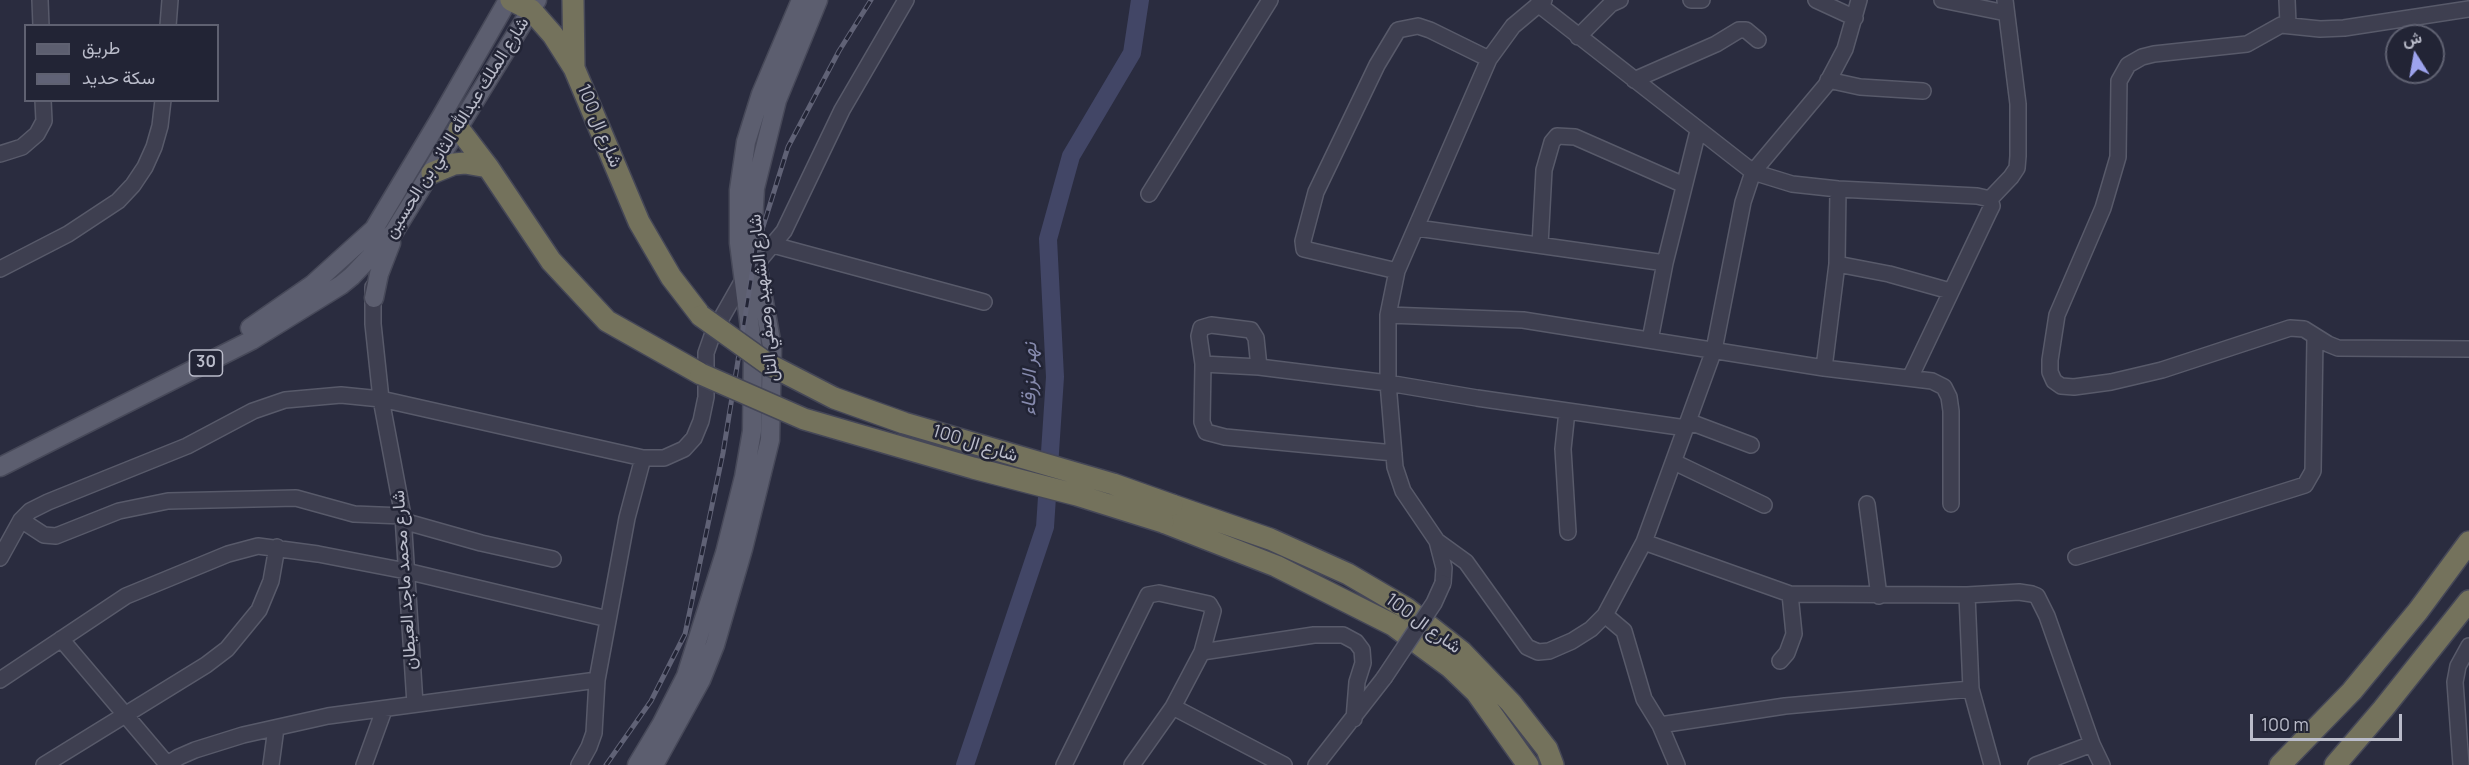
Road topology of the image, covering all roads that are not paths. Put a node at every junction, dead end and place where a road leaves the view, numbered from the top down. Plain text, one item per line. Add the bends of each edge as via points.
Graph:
1 (40, 0) edge
2 (170, 0) edge
3 (509, 0) edge
4 (573, 0) edge
5 (804, 0) edge
6 (906, 0) edge
7 (1270, 0) edge
8 (1620, 0) edge
9 (1691, 0) edge
10 (1702, 0) edge
11 (1816, 0) edge
12 (1859, 0) edge
13 (1942, 0) edge
14 (2287, 0) edge
15 (1541, 2) edge
16 (534, 5) edge
17 (2006, 7) edge
18 (2469, 9) edge
19 (1855, 18) junction
20 (41, 24) edge
21 (168, 24) edge
22 (2288, 24) junction
23 (1578, 37) junction
24 (1758, 40) dead end
25 (1489, 59) junction
26 (574, 68) junction
27 (1634, 80) junction
28 (1828, 81) junction
29 (1923, 91) dead end
30 (43, 102) edge
31 (163, 102) edge
32 (450, 123) junction
33 (1698, 131) junction
34 (0, 154) edge
35 (489, 167) junction
36 (1753, 172) junction
37 (432, 173) junction
38 (1684, 185) junction
39 (1838, 189) junction
40 (1149, 194) dead end
41 (1990, 199) junction
42 (1417, 228) junction
43 (394, 232) junction
44 (773, 244) junction
45 (1539, 245) junction
46 (355, 246) junction
47 (1665, 262) junction
48 (365, 264) junction
49 (757, 264) junction
50 (1837, 264) junction
51 (0, 270) edge
52 (1397, 271) junction
53 (743, 280) junction
54 (341, 285) junction
55 (1950, 291) junction
56 (984, 302) dead end
57 (371, 304) junction
58 (1388, 315) junction
59 (2315, 337) junction
60 (1650, 340) junction
61 (2469, 349) edge
62 (1714, 350) junction
63 (1203, 364) junction
64 (1259, 368) junction
65 (1824, 368) junction
66 (1910, 378) junction
67 (1388, 383) junction
68 (381, 399) junction
69 (1567, 411) junction
70 (1688, 425) junction
71 (1751, 445) dead end
72 (1394, 453) junction
73 (0, 456) edge
74 (643, 458) junction
75 (1674, 462) junction
76 (0, 468) edge
77 (1867, 504) dead end
78 (1951, 504) dead end
79 (1764, 505) dead end
80 (1167, 513) junction
81 (403, 518) junction
82 (21, 520) junction
83 (1568, 532) dead end
84 (1437, 541) junction
85 (1644, 542) junction
86 (2469, 542) edge
87 (278, 547) junction
88 (2076, 557) dead end
89 (0, 558) edge
90 (554, 559) dead end
91 (406, 571) junction
92 (1790, 594) junction
93 (1967, 595) junction
94 (1879, 596) junction
95 (2469, 601) edge
96 (1605, 615) junction
97 (608, 619) junction
98 (61, 639) junction
99 (2469, 646) edge
100 (1202, 652) junction
101 (1780, 661) dead end
102 (0, 680) edge
103 (597, 680) junction
104 (1971, 689) junction
105 (415, 704) junction
106 (1173, 707) junction
107 (384, 710) junction
108 (125, 716) junction
109 (1354, 719) junction
110 (2463, 719) edge
111 (1660, 725) junction
112 (276, 728) junction
113 (2092, 744) junction
114 (1553, 760) edge
115 (44, 765) edge
116 (166, 765) edge
117 (271, 765) edge
118 (364, 765) edge
119 (579, 765) edge
120 (637, 765) edge
121 (654, 765) edge
122 (1064, 765) edge
123 (1132, 765) edge
124 (1284, 765) edge
125 (1316, 765) edge
126 (1528, 765) edge
127 (1677, 765) edge
128 (1992, 765) edge
129 (2036, 765) edge
130 (2102, 765) edge
131 (2280, 765) edge
132 (2335, 765) edge
133 (2461, 765) edge

1 - 20 street
2 - 21 street
3 - 16 highway, شارع ال 100
3 - 32 main road, شارع الملك عبدالله الثاني بن الحسين / 30
4 - 26 highway
5 - 49 main road, شارع الشهيد وصفي التل via 755,188
5 - 53 main road, شارع الشهيد وصفي التل via 761,94 746,142 737,225
6 - 44 street via 852,91 789,221
7 - 40 street
8 - 23 street
9 - 10 street
11 - 19 street
12 - 19 street
13 - 17 street
14 - 22 street
15 - 23 street
15 - 25 street via 1513,26
16 - 26 highway, شارع ال 100
16 - 32 main road, شارع الملك عبدالله الثاني بن الحسين / 30
17 - 41 street via 2018,104 2018,156 2017,168
18 - 22 street via 2344,28
19 - 28 street via 1845,49
22 - 59 street via 2247,44 2142,57 2123,72 2119,81 2118,157 2103,208 2057,315 2050,372 2061,386 2083,387 2162,370 2290,328 2304,329
23 - 27 street
24 - 27 street via 1746,30 1739,30
25 - 42 street
25 - 52 street via 1424,28 1398,30 1316,192 1304,249
26 - 80 highway, شارع ال 100, bridge via 639,222 701,316 768,364 834,398 904,423 1113,484
27 - 33 street
28 - 29 street
28 - 36 street
30 - 34 street via 44,121 37,134 22,147
31 - 51 street via 154,147 133,185 118,201 68,234
32 - 35 highway, شارع ال 100
32 - 37 main road, شارع الملك عبدالله الثاني بن الحسين / 30
32 - 46 main road, شارع الملك عبدالله الثاني بن الحسين / 30 via 376,225
33 - 36 street
33 - 38 street
35 - 37 highway via 454,164
35 - 80 highway, شارع ال 100, bridge via 551,261 607,321 701,374 804,419 1077,495
36 - 39 street via 1792,184
36 - 62 street via 1738,224
37 - 43 main road, شارع الملك عبدالله الثاني بن الحسين / 30
38 - 45 street via 1575,136 1557,136 1544,170
38 - 47 street
39 - 41 street
39 - 50 street
41 - 55 street via 1992,206
42 - 45 street
42 - 52 street
43 - 48 main road, شارع الملك عبدالله الثاني بن الحسين / 30
43 - 57 main road
44 - 49 street
44 - 56 street
45 - 47 street
46 - 48 street, شارع محمد ماجد العيطان
46 - 73 main road, شارع الملك عبدالله الثاني بن الحسين / 30 via 312,285 244,332
47 - 60 street
48 - 54 main road, شارع الملك عبدالله الثاني بن الحسين / 30
48 - 57 street, شارع محمد ماجد العيطان
49 - 53 street
49 - 121 main road, شارع الشهيد وصفي التل via 772,346 770,440 715,645 701,680
50 - 55 street
50 - 65 street
52 - 58 street
53 - 74 street via 706,353 705,406 699,430 684,449 664,458
53 - 120 main road, شارع الشهيد وصفي التل via 753,352 752,431 744,477 725,553 686,676
54 - 57 main road via 359,291
54 - 76 main road, شارع الملك عبدالله الثاني بن الحسين / 30 via 252,340
55 - 66 street
57 - 68 street, شارع محمد ماجد العيطان
58 - 60 street via 1523,320
58 - 67 street
59 - 61 street via 2344,348
59 - 88 street via 2313,471 2305,485
60 - 62 street
62 - 65 street
62 - 70 street
63 - 64 street
63 - 64 street via 1199,332 1211,325 1251,330 1256,338
63 - 72 street via 1202,422 1206,432
64 - 67 street
65 - 66 street
66 - 78 street via 1932,381 1944,387 1949,397
67 - 69 street
67 - 72 street
68 - 74 street
68 - 81 street, شارع محمد ماجد العيطان
68 - 82 street via 322,396 269,404 187,446 48,502
69 - 70 street
69 - 83 street via 1563,449
70 - 71 street
70 - 75 street
72 - 84 street via 1403,491
74 - 97 street
75 - 79 street
75 - 85 street
77 - 94 street
80 - 114 highway, شارع ال 100 via 1270,538 1348,574 1406,608 1469,659 1511,704
80 - 126 highway, شارع ال 100 via 1393,625 1450,667 1476,692
81 - 82 street via 354,514 296,498 168,501 119,511 56,536 44,535
81 - 90 street via 481,543
81 - 91 street, شارع محمد ماجد العيطان
82 - 89 street
84 - 96 street via 1466,562 1527,647 1538,652 1557,648 1591,629
84 - 109 street, bridge via 1444,568 1443,583 1434,603
85 - 92 street
85 - 96 street
86 - 131 highway via 2352,691
87 - 91 street
87 - 98 street via 248,547 126,596
87 - 108 street via 271,581 259,610 234,643
91 - 97 street
91 - 105 street, شارع محمد ماجد العيطان
92 - 94 street
92 - 101 street via 1794,634
93 - 94 street
93 - 104 street
93 - 113 street via 2019,592 2037,596 2048,616
95 - 132 highway
96 - 111 street via 1624,631 1644,699
97 - 103 street
98 - 102 street
98 - 108 street
99 - 110 street via 2456,674
100 - 106 street
100 - 109 street via 1314,635 1350,638 1359,645 1363,657
100 - 122 street via 1212,606 1159,593 1148,596
103 - 105 street
103 - 119 street via 594,733
104 - 111 street via 1785,706
104 - 128 street
105 - 107 street
106 - 123 street
106 - 124 street
107 - 112 street via 328,716
107 - 118 street
108 - 115 street
108 - 116 street
109 - 125 street
110 - 133 street
111 - 127 street
112 - 116 street via 195,750
112 - 117 street
113 - 129 street
113 - 130 street

